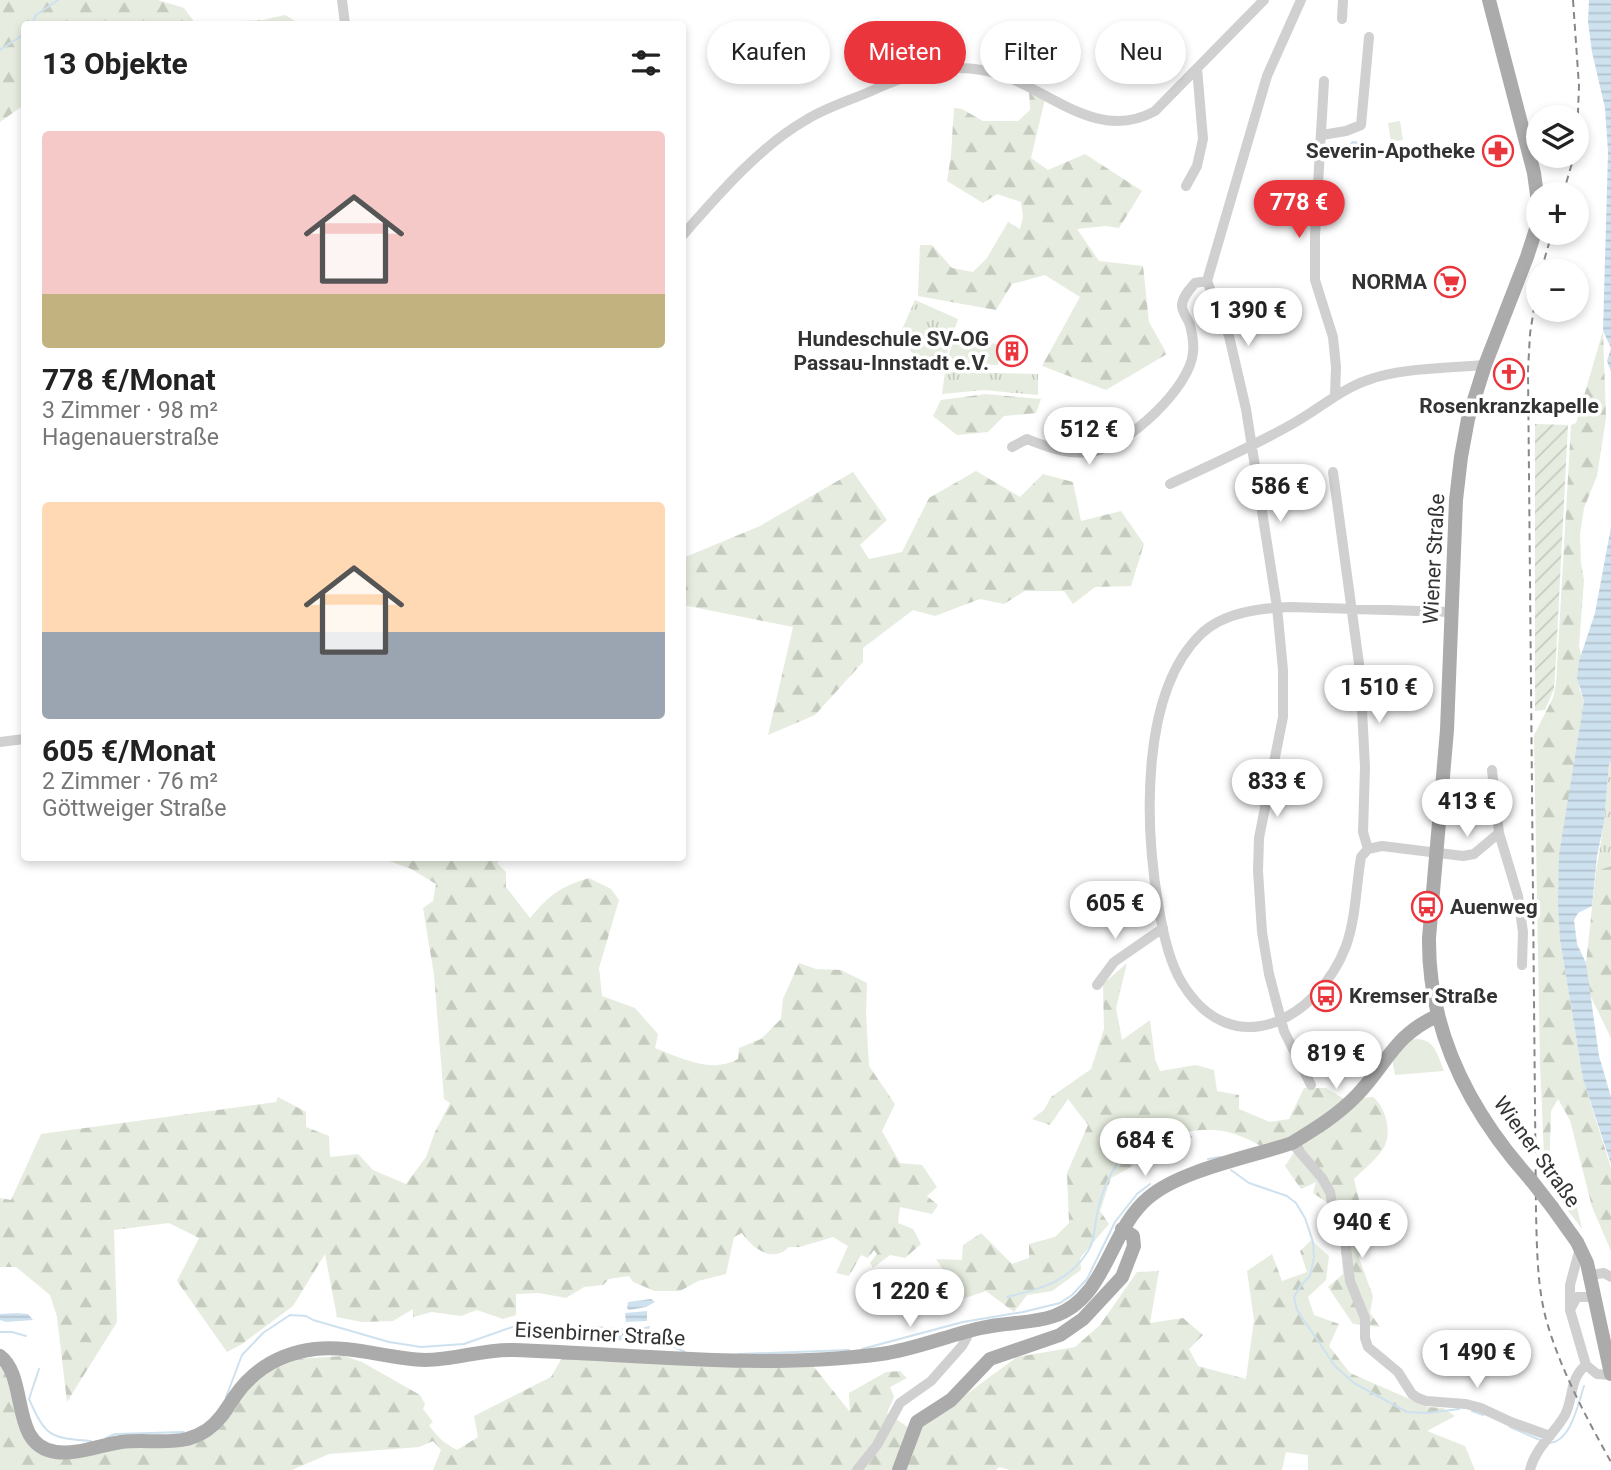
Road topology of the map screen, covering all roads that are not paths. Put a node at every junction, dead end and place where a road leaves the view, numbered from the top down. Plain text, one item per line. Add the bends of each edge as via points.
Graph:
1 (342, 0) edge
2 (1264, 0) edge
3 (1301, 0) edge
4 (1343, 0) edge
5 (1489, 0) edge
6 (1342, 19) dead end
7 (345, 21) edge
8 (1369, 37) dead end
9 (1197, 68) junction
10 (1324, 81) dead end
11 (1322, 135) junction
12 (1186, 186) dead end
13 (686, 231) edge
14 (1207, 281) junction
15 (1485, 365) junction
16 (1335, 396) junction
17 (1251, 446) junction
18 (1012, 447) dead end
19 (1333, 472) dead end
20 (1170, 484) dead end
21 (1277, 607) junction
22 (1352, 609) junction
23 (1452, 612) junction
24 (21, 739) edge
25 (0, 742) edge
26 (1492, 770) dead end
27 (1499, 833) junction
28 (1367, 849) junction
29 (1438, 852) junction
30 (1163, 928) junction
31 (1522, 965) dead end
32 (1097, 985) dead end
33 (1437, 1016) junction
34 (1280, 1020) junction
35 (1311, 1085) dead end
36 (1292, 1143) junction
37 (1122, 1229) junction
38 (1580, 1248) junction
39 (1590, 1275) junction
40 (1611, 1277) edge
41 (1595, 1297) junction
42 (1570, 1310) junction
43 (966, 1331) junction
44 (0, 1356) edge
45 (1586, 1365) junction
46 (1611, 1375) edge
47 (1546, 1441) junction
48 (857, 1470) edge
49 (899, 1470) edge
50 (1530, 1470) edge

1 - 7 street
2 - 9 street
3 - 14 street via 1267,76
4 - 6 street
5 - 15 main road, Wiener Straße via 1538,202 1537,226 1527,257
8 - 11 street via 1361,125
9 - 12 street via 1203,139 1197,166
9 - 13 street via 1155,111 1115,122 1090,118 984,70 915,72 807,119 782,136 721,191
10 - 11 street
11 - 16 street via 1315,280 1333,337
14 - 17 street via 1229,336
14 - 18 street via 1195,283 1184,296 1182,307 1194,354 1180,383 1133,433 1096,451 1060,452 1027,439
15 - 16 street via 1368,379
15 - 23 main road, Wiener Straße via 1461,457
16 - 17 street
17 - 20 street
17 - 21 street
19 - 22 street
21 - 22 street
21 - 30 street via 1210,626 1186,652 1166,692 1150,794 1152,863
21 - 34 street via 1284,709 1261,820 1258,871 1264,944
22 - 23 street
22 - 28 street via 1360,671
23 - 29 main road, Wiener Straße
24 - 25 street
26 - 27 street
27 - 29 street via 1474,853
27 - 31 street via 1518,896
28 - 29 street via 1382,846
28 - 34 street via 1361,857 1347,944 1339,960 1309,1003
29 - 33 main road, Wiener Straße via 1429,938
30 - 32 street via 1114,962
30 - 34 street via 1181,981 1207,1012 1251,1027
33 - 36 main road, Eisenbirner Straße via 1403,1036 1344,1108
33 - 38 main road, Wiener Straße, bridge via 1449,1051 1486,1123
34 - 35 street
36 - 37 main road, Eisenbirner Straße via 1203,1171 1155,1192
36 - 47 street via 1330,1192 1345,1238 1350,1281 1365,1318 1368,1347 1398,1372 1418,1398 1482,1408
37 - 43 main road, Eisenbirner Straße via 1096,1282 1072,1307 1043,1319
37 - 49 main road via 1133,1236 1134,1246 1112,1290 1060,1335 990,1359 951,1401 918,1423
38 - 39 main road, Wiener Straße
38 - 42 street via 1570,1285
39 - 40 street
39 - 41 main road, Wiener Straße
41 - 42 street via 1577,1297
41 - 46 main road, Wiener Straße
42 - 45 street
43 - 44 main road, Eisenbirner Straße via 886,1354 779,1359 502,1350 425,1360 345,1348 313,1349 264,1367 246,1382 217,1422 194,1437 119,1442 57,1453 40,1447 29,1431 13,1373
43 - 48 street via 962,1346 931,1381 900,1403
45 - 46 street via 1597,1374
45 - 47 street via 1574,1379 1566,1411
47 - 50 street

